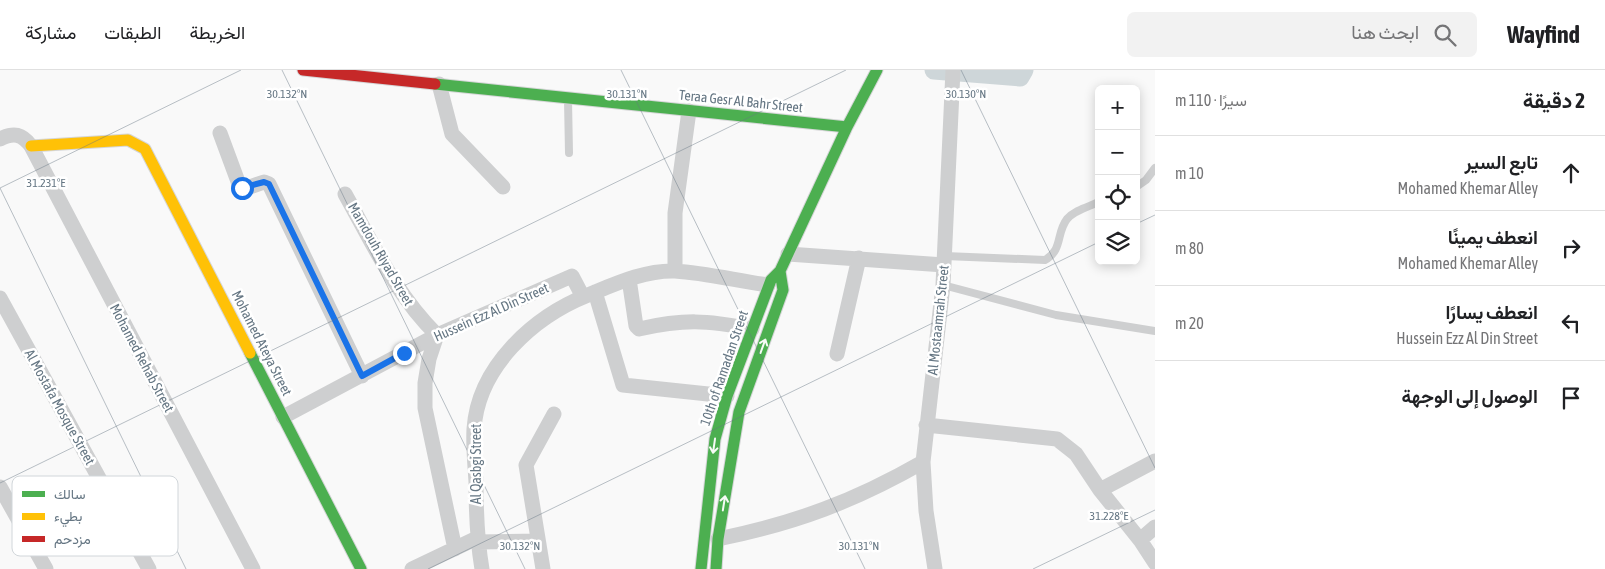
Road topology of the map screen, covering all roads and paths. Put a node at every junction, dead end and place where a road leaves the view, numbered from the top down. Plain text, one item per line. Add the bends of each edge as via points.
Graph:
1 (303, 70) edge
2 (877, 70) edge
3 (953, 70) edge
4 (439, 84) junction
5 (568, 98) junction
6 (689, 111) junction
7 (847, 127) junction
8 (220, 134) dead end
9 (0, 138) edge
10 (31, 146) junction
11 (569, 153) dead end
12 (1155, 168) edge
13 (1140, 184) edge
14 (502, 187) dead end
15 (346, 194) dead end
16 (1095, 204) edge
17 (788, 254) junction
18 (859, 258) junction
19 (945, 260) junction
20 (675, 271) junction
21 (780, 271) junction
22 (629, 279) junction
23 (768, 285) junction
24 (943, 285) junction
25 (589, 294) junction
26 (0, 298) edge
27 (752, 329) junction
28 (1155, 330) edge
29 (437, 335) junction
30 (837, 354) dead end
31 (362, 376) junction
32 (727, 396) junction
33 (554, 414) dead end
34 (283, 417) junction
35 (926, 425) junction
36 (1155, 461) edge
37 (923, 462) junction
38 (98, 476) edge
39 (0, 487) edge
40 (1100, 490) junction
41 (12, 508) edge
42 (1155, 527) edge
43 (718, 539) junction
44 (478, 540) junction
45 (1140, 540) junction
46 (538, 541) junction
47 (455, 549) junction
48 (39, 556) edge
49 (142, 556) edge
50 (438, 563) edge
51 (1155, 563) edge
52 (46, 569) edge
53 (149, 569) edge
54 (253, 569) edge
55 (361, 569) edge
56 (412, 569) edge
57 (482, 569) edge
58 (543, 569) edge
59 (701, 569) edge
60 (716, 569) edge
61 (934, 569) edge

1 - 4 street, Teraa Gesr Al Bahr Street
2 - 7 street, 10th of Ramadan Street
3 - 19 street, Al Mostaamrah Street
4 - 5 street, Teraa Gesr Al Bahr Street
4 - 14 street via 452,134
5 - 6 street, Teraa Gesr Al Bahr Street
5 - 11 lane
6 - 7 street, Teraa Gesr Al Bahr Street
6 - 20 street via 675,213
7 - 17 street, 10th of Ramadan Street
8 - 31 street via 240,186 244,189 264,182 269,184
9 - 10 street via 16,133
10 - 34 street, Mohamed Ateya Street via 128,140 140,145
10 - 54 street, Mohamed Rehab Street
12 - 13 lane
15 - 29 street, Mamdouh Riyad Street via 395,284
16 - 19 lane via 1071,215 1062,228 1058,248 1045,260
17 - 18 street
17 - 21 street, 10th of Ramadan Street
18 - 19 street
18 - 30 street
19 - 24 street, Al Mostaamrah Street
20 - 22 street, Al Qasbgi Street
20 - 23 street, Al Qasbgi Street
21 - 23 street, 10th of Ramadan Street
43 -> 21 street, 10th of Ramadan Street via 739,412 783,290
22 - 25 street, Al Qasbgi Street
22 - 27 street via 639,329 674,322 704,321
23 - 27 street, 10th of Ramadan Street
24 - 28 lane via 1056,315
24 - 35 street, Al Mostaamrah Street
25 - 29 street, Hussein Ezz Al Din Street via 572,276
25 - 32 street via 623,386
25 - 44 street, Al Qasbgi Street via 547,317 521,338 489,379 479,403 474,429
26 - 38 street, Al Mostafa Mosque Street
27 - 32 street, 10th of Ramadan Street
29 - 31 street, Hussein Ezz Al Din Street
29 - 47 street via 424,384 425,408
31 - 34 street, Hussein Ezz Al Din Street
32 -> 59 street, 10th of Ramadan Street via 715,439
33 - 46 street via 526,465
34 - 55 street, Mohamed Ateya Street
35 - 37 street, Al Mostaamrah Street
35 - 40 street via 1057,439 1076,454
36 - 40 street
37 - 43 street via 837,506 770,528
37 - 61 street, Al Mostaamrah Street
39 - 41 street
40 - 45 street
42 - 45 street
43 - 60 street, 10th of Ramadan Street
44 - 46 street
44 - 47 street
44 - 57 street, Al Qasbgi Street
45 - 51 street
46 - 58 street
47 - 50 street
48 - 52 street
49 - 53 street, Al Mostafa Mosque Street
50 - 56 street

